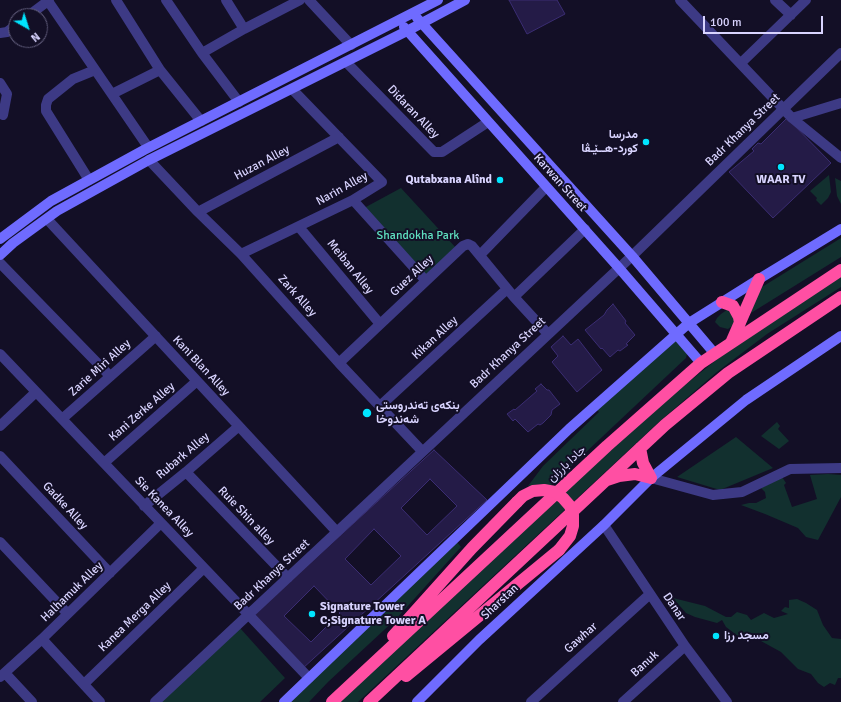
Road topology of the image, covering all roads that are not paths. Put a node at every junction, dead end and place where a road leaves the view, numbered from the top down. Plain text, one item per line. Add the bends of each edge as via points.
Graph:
1 (116, 0) edge
2 (166, 0) edge
3 (226, 0) edge
4 (300, 0) edge
5 (309, 0) edge
6 (438, 0) edge
7 (465, 0) edge
8 (680, 0) edge
9 (775, 0) edge
10 (806, 0) edge
11 (49, 1) edge
12 (39, 8) edge
13 (413, 14) junction
14 (791, 15) junction
15 (399, 21) junction
16 (422, 23) junction
17 (244, 29) junction
18 (407, 31) junction
19 (351, 45) junction
20 (202, 52) junction
21 (841, 53) edge
22 (346, 62) junction
23 (741, 63) junction
24 (95, 70) junction
25 (160, 70) junction
26 (0, 83) edge
27 (292, 89) junction
28 (112, 94) junction
29 (239, 102) junction
30 (841, 103) edge
31 (784, 109) junction
32 (2, 115) dead end
33 (792, 118) junction
34 (200, 121) junction
35 (488, 122) junction
36 (339, 137) junction
37 (148, 147) junction
38 (841, 158) edge
39 (149, 160) junction
40 (89, 180) junction
41 (546, 187) junction
42 (353, 200) junction
43 (198, 212) junction
44 (47, 219) junction
45 (299, 227) junction
46 (585, 229) junction
47 (841, 229) edge
48 (0, 239) edge
49 (241, 254) junction
50 (0, 255) edge
51 (480, 255) junction
52 (632, 256) junction
53 (0, 264) edge
54 (619, 268) junction
55 (841, 270) edge
56 (759, 278) junction
57 (426, 281) junction
58 (510, 293) junction
59 (841, 297) edge
60 (722, 302) junction
61 (689, 323) junction
62 (740, 323) junction
63 (380, 324) junction
64 (548, 334) junction
65 (676, 334) junction
66 (156, 336) junction
67 (841, 336) edge
68 (731, 343) junction
69 (0, 354) edge
70 (715, 354) junction
71 (339, 363) junction
72 (701, 363) junction
73 (110, 376) junction
74 (197, 381) junction
75 (36, 392) junction
76 (380, 406) junction
77 (62, 419) junction
78 (0, 426) edge
79 (239, 426) junction
80 (640, 448) junction
81 (422, 451) junction
82 (0, 456) edge
83 (104, 463) junction
84 (841, 468) edge
85 (186, 472) junction
86 (651, 478) junction
87 (606, 480) junction
88 (144, 506) junction
89 (161, 523) junction
90 (604, 525) junction
91 (337, 532) junction
92 (0, 542) edge
93 (204, 568) junction
94 (110, 573) junction
95 (288, 578) junction
96 (650, 594) junction
97 (67, 613) junction
98 (248, 614) junction
99 (42, 639) junction
100 (685, 646) junction
101 (2, 675) edge
102 (309, 678) junction
103 (84, 684) junction
104 (32, 702) edge
105 (100, 702) edge
106 (155, 702) edge
107 (284, 702) edge
108 (332, 702) edge
109 (369, 702) edge
110 (374, 702) edge
111 (417, 702) edge
112 (531, 702) edge
113 (623, 702) edge
114 (727, 702) edge

1 - 25 street
2 - 20 street
3 - 17 street
4 - 17 street
5 - 19 street
6 - 13 main road
7 - 16 main road
8 - 23 street
9 - 14 street
10 - 14 street
11 - 12 street
11 - 24 street
13 - 15 main road
13 - 16 main road, Karwan Street
14 - 23 street
15 - 18 main road, Karwan Street
15 - 19 main road
16 - 18 main road
16 - 52 main road, Karwan Street
17 - 20 street
18 - 22 main road
18 - 35 main road, Karwan Street
19 - 29 main road
20 - 29 street
21 - 31 street, Badr Khanya Street
22 - 27 main road
22 - 35 street, Didaran Alley via 434,152 442,152
23 - 31 street
24 - 28 street
24 - 40 street via 73,79 48,99 46,105 46,111
25 - 28 street
25 - 34 street
26 - 32 street via 7,94
27 - 36 street, Narin Alley
27 - 39 main road
28 - 37 street
29 - 34 main road
30 - 33 street
31 - 33 street
31 - 52 street, Badr Khanya Street
33 - 38 street
34 - 37 main road
35 - 41 main road, Karwan Street
36 - 42 street, Narin Alley via 382,182
36 - 43 street, Huzan Alley
37 - 40 main road
39 - 43 street, Zark Alley
39 - 44 main road
40 - 48 main road via 50,201
41 - 46 main road, Karwan Street
41 - 51 street
42 - 45 street, Narin Alley
42 - 57 street
43 - 49 street, Zark Alley
44 - 50 main road
44 - 66 street, Kani Blan Alley
45 - 49 street, Narin Alley
45 - 63 street, Meiban Alley
46 - 54 main road, Karwan Street
46 - 58 street, Kikan Alley
47 - 56 main road
49 - 71 street, Zark Alley
51 - 57 street, Guez Alley via 472,246 463,246
51 - 58 street, Guez Alley
52 - 54 street, Badr Khanya Street
52 - 61 main road, Karwan Street
53 - 73 street
54 - 64 street, Badr Khanya Street
54 - 65 main road, Karwan Street
55 - 68 highway, جادا بارزان
56 - 60 main road
56 - 62 highway
57 - 63 street, Guez Alley
58 - 64 street, Guez Alley
58 - 76 street, Kikan Alley
59 - 80 highway via 728,373
60 - 61 main road
60 - 62 highway via 733,306
61 - 65 main road
61 - 70 main road, Karwan Street
62 - 68 highway
63 - 71 street, Guez Alley
64 - 81 street, Badr Khanya Street
65 - 72 main road, Karwan Street
65 - 102 main road via 569,429
66 - 73 street, Zarie Miri Alley
66 - 74 street, Kani Blan Alley
67 - 86 main road, Sharstan via 746,400
68 - 70 highway, جادا بارزان
69 - 75 street, Sie Kanea Alley
70 - 72 highway, جادا بارزان
71 - 76 street, Zark Alley
72 - 108 highway, جادا بارزان via 607,446
73 - 77 street, Zarie Miri Alley
74 - 79 street, Kani Blan Alley
74 - 83 street, Kani Zerke Alley
75 - 77 street, Sie Kanea Alley
75 - 78 street
76 - 81 street, Zark Alley
77 - 83 street, Sie Kanea Alley
79 - 85 street, Rubark Alley
79 - 91 street, Kani Blan Alley
80 - 86 highway via 643,463
80 - 87 highway
81 - 91 street, Badr Khanya Street
82 - 94 street, Gadke Alley
83 - 88 street, Sie Kanea Alley
84 - 86 street via 790,469 742,492 713,495
85 - 88 street, Rubark Alley
85 - 95 street, Ruie Shin alley
86 - 87 highway via 635,474
86 - 90 main road, Sharstan
87 - 109 highway
88 - 89 street, Sie Kanea Alley
89 - 93 street, Sie Kanea Alley
89 - 94 street, Halhamuk Alley
90 - 96 street, Danar
90 - 111 main road, Sharstan via 479,640
91 - 95 street, Badr Khanya Street
92 - 97 street
93 - 98 street, Sie Kanea Alley
93 - 103 street, Kanea Merga Alley
94 - 97 street, Halhamuk Alley
95 - 98 street, Badr Khanya Street
96 - 100 street, Danar
96 - 112 street, Gawhar
97 - 99 street, Halhamuk Alley
98 - 102 street, Sie Kanea Alley
98 - 106 street, Badr Khanya Street
99 - 101 street, Halhamuk Alley
99 - 103 street
100 - 113 street, Banuk
100 - 114 street, Danar
101 - 104 street
102 - 107 main road
103 - 105 street
108 - 110 highway, bridge via 472,548 523,496 533,491 544,490 555,492 563,498 570,506 573,526 570,536 559,550

